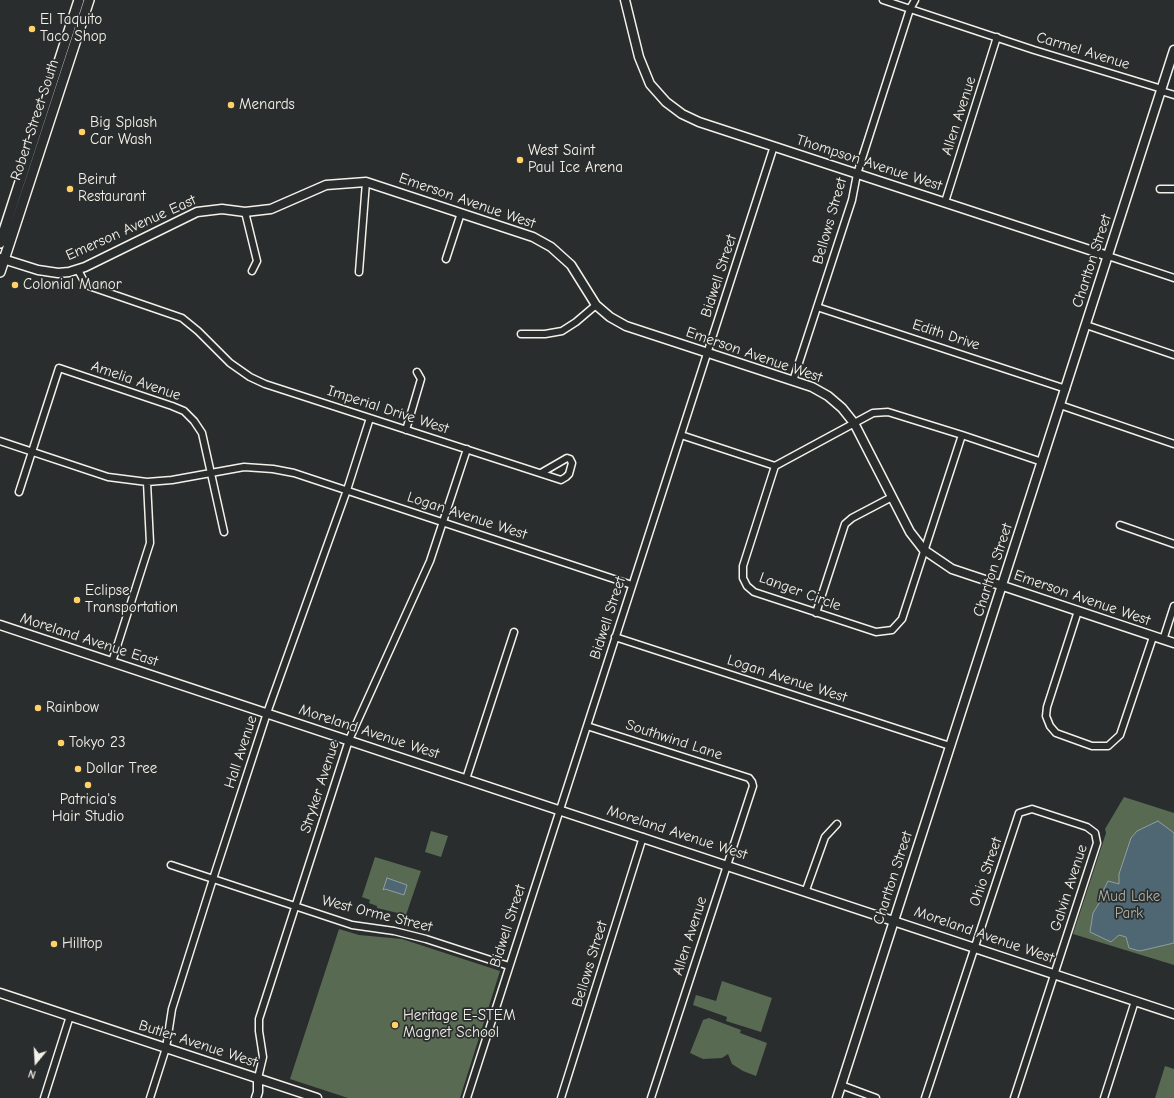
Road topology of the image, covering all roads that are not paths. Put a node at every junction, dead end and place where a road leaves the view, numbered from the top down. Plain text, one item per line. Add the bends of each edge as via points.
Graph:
1 (79, 0) edge
2 (89, 0) edge
3 (625, 0) edge
4 (883, 0) edge
5 (915, 0) edge
6 (910, 9) junction
7 (997, 37) junction
8 (1174, 50) edge
9 (56, 70) junction
10 (63, 82) junction
11 (1161, 90) junction
12 (1174, 95) edge
13 (774, 146) junction
14 (857, 174) junction
15 (366, 182) junction
16 (1160, 189) dead end
17 (1174, 189) edge
18 (945, 202) junction
19 (245, 212) junction
20 (461, 213) junction
21 (0, 243) edge
22 (1108, 256) junction
23 (2, 258) edge
24 (446, 259) dead end
25 (78, 270) junction
26 (252, 271) dead end
27 (0, 272) edge
28 (359, 272) dead end
29 (1174, 278) edge
30 (596, 305) junction
31 (817, 307) junction
32 (1086, 325) junction
33 (521, 334) dead end
34 (708, 353) junction
35 (1174, 355) edge
36 (417, 372) dead end
37 (794, 381) junction
38 (1066, 388) junction
39 (1060, 406) junction
40 (370, 418) junction
41 (854, 423) junction
42 (406, 430) junction
43 (681, 435) junction
44 (962, 435) junction
45 (0, 441) edge
46 (1174, 444) edge
47 (467, 449) junction
48 (32, 452) junction
49 (1042, 462) junction
50 (775, 466) junction
51 (211, 472) junction
52 (541, 474) junction
53 (147, 482) junction
54 (347, 490) junction
55 (19, 492) dead end
56 (892, 497) junction
57 (443, 522) junction
58 (1120, 525) dead end
59 (224, 532) dead end
60 (1174, 544) edge
61 (924, 550) junction
62 (632, 584) junction
63 (1003, 585) junction
64 (1174, 606) edge
65 (1078, 611) junction
66 (816, 613) junction
67 (0, 625) edge
68 (514, 632) dead end
69 (615, 637) junction
70 (1153, 637) junction
71 (1163, 640) junction
72 (1174, 643) edge
73 (112, 662) junction
74 (170, 681) joint
75 (267, 713) junction
76 (587, 726) junction
77 (349, 740) junction
78 (950, 746) junction
79 (466, 779) junction
80 (752, 782) joint
81 (560, 809) junction
82 (837, 824) dead end
83 (1087, 827) joint
84 (643, 837) junction
85 (727, 864) junction
86 (171, 865) dead end
87 (213, 879) junction
88 (806, 890) junction
89 (296, 907) junction
90 (894, 920) junction
91 (974, 947) junction
92 (509, 966) junction
93 (1055, 974) junction
94 (0, 993) edge
95 (1135, 1001) junction
96 (1174, 1014) edge
97 (70, 1016) junction
98 (166, 1048) junction
99 (258, 1078) junction
100 (841, 1085) junction
101 (44, 1098) edge
102 (150, 1098) edge
103 (256, 1098) edge
104 (317, 1098) edge
105 (467, 1098) edge
106 (561, 1098) edge
107 (651, 1098) edge
108 (837, 1098) edge
109 (876, 1098) edge
110 (925, 1098) edge
111 (1014, 1098) edge
112 (1104, 1098) edge

1 - 9 main road, Robert Street South
2 - 10 main road, Robert Street South
3 - 13 street, Thompson Avenue West via 641,64 650,84 666,102 699,122
4 - 6 street, Carmel Avenue
5 - 6 street, Bellows Street
6 - 7 street, Carmel Avenue
6 - 14 street, Bellows Street
7 - 11 street, Carmel Avenue
7 - 18 street, Allen Avenue
8 - 11 street, Charlton Street
9 - 10 main road
9 - 21 main road, Robert Street South
10 - 23 main road, Robert Street South
11 - 12 street, Carmel Avenue
11 - 22 street, Charlton Street
13 - 14 street, Thompson Avenue West
13 - 34 street, Bidwell Street
14 - 18 street, Thompson Avenue West
14 - 31 street, Bellows Street via 852,200
15 - 19 street, Emerson Avenue East via 326,185 272,209
15 - 20 street, Emerson Avenue West
15 - 28 street
16 - 17 street
18 - 22 street, Thompson Avenue West
19 - 25 street, Emerson Avenue East via 222,209 197,212
19 - 26 street via 257,261
20 - 24 street
20 - 30 street, Emerson Avenue West via 533,237 551,247 571,265
22 - 29 street, Thompson Avenue West
22 - 32 street, Charlton Street
23 - 25 street, Emerson Avenue East via 49,272
23 - 27 main road, Robert Street South
25 - 40 street, Imperial Drive West via 86,285 182,318 250,378
30 - 33 street via 562,331
30 - 34 street, Emerson Avenue West via 626,326
31 - 37 street, Bellows Street
31 - 38 street, Edith Drive
32 - 35 street
32 - 38 street, Charlton Street
34 - 37 street, Emerson Avenue West
34 - 43 street, Bidwell Street
36 - 42 street via 421,379
37 - 41 street, Emerson Avenue West via 828,396
38 - 39 street, Charlton Street
39 - 46 street
39 - 49 street, Charlton Street
40 - 42 street, Imperial Drive West
40 - 54 street, Hall Avenue
41 - 44 street via 873,414 888,412
41 - 50 street
41 - 56 street, Emerson Avenue West
42 - 47 street, Imperial Drive West
43 - 50 street
43 - 62 street, Bidwell Street
44 - 49 street
44 - 61 street, Langer Circle
45 - 48 street, Logan Avenue West
47 - 52 street, Imperial Drive West
47 - 57 street, Stryker Avenue
48 - 51 street, Amelia Avenue via 59,368 184,412 202,433
48 - 53 street, Logan Avenue West via 108,477
48 - 55 street
49 - 63 street, Charlton Street
50 - 66 street, Langer Circle via 743,566 743,578 754,592
51 - 53 street, Logan Avenue West
51 - 54 street, Logan Avenue West via 244,467 273,469
51 - 59 street, Amelia Avenue
52 - 52 street, Imperial Drive West via 561,480 566,477 572,463 567,458
53 - 73 street via 150,543
54 - 57 street, Logan Avenue West
54 - 75 street, Hall Avenue
56 - 61 street, Emerson Avenue West via 910,532
56 - 66 street via 845,524
57 - 62 street, Logan Avenue West
57 - 77 street, Stryker Avenue via 430,561
58 - 60 street
61 - 63 street, Emerson Avenue West via 952,568
61 - 66 street, Langer Circle via 902,619 892,630 876,632
62 - 69 street, Bidwell Street
63 - 65 street, Emerson Avenue West
63 - 78 street, Charlton Street
64 - 71 street
65 - 70 street, Emerson Avenue West
65 - 70 street via 1046,716 1056,733 1092,746 1108,746 1120,735
67 - 73 street, Moreland Avenue East
68 - 79 street
69 - 76 street, Bidwell Street
69 - 78 street, Logan Avenue West
70 - 71 street, Emerson Avenue West
71 - 72 street, Emerson Avenue West
73 - 74 street, Moreland Avenue East
74 - 75 street, Moreland Avenue West
75 - 77 street, Moreland Avenue West
75 - 87 street, Hall Avenue
76 - 80 street, Southwind Lane via 749,778
76 - 81 street, Bidwell Street
77 - 79 street, Moreland Avenue West
77 - 89 street, Stryker Avenue
78 - 90 street, Charlton Street
79 - 81 street, Moreland Avenue West
80 - 85 street, Allen Avenue via 753,786
81 - 84 street, Moreland Avenue West
81 - 92 street, Bidwell Street
82 - 88 street via 825,837
83 - 91 street, Ohio Street via 1032,809 1019,813
83 - 93 street, Galvin Avenue via 1095,833 1097,843
84 - 85 street, Moreland Avenue West
84 - 106 street, Bellows Street
85 - 88 street, Moreland Avenue West
85 - 107 street, Allen Avenue
86 - 87 street, West Orme Street
87 - 89 street, West Orme Street
87 - 98 street, Hall Avenue via 172,1009
88 - 90 street, Moreland Avenue West
89 - 92 street, West Orme Street via 352,925 426,939
89 - 99 street, Stryker Avenue via 259,1019 258,1031 263,1057
90 - 91 street, Moreland Avenue West
90 - 100 street, Charlton Street
91 - 93 street, Moreland Avenue West
91 - 110 street, Ohio Street
92 - 105 street, Bidwell Street
93 - 95 street, Moreland Avenue West
93 - 111 street, Galvin Avenue
94 - 97 street, Butler Avenue West
95 - 96 street, Moreland Avenue West
95 - 112 street
97 - 98 street, Butler Avenue West
97 - 101 street
98 - 99 street, Butler Avenue West
98 - 102 street, Hall Avenue
99 - 103 street, Stryker Avenue
99 - 104 street, Butler Avenue West
100 - 108 street, Charlton Street
100 - 109 street

